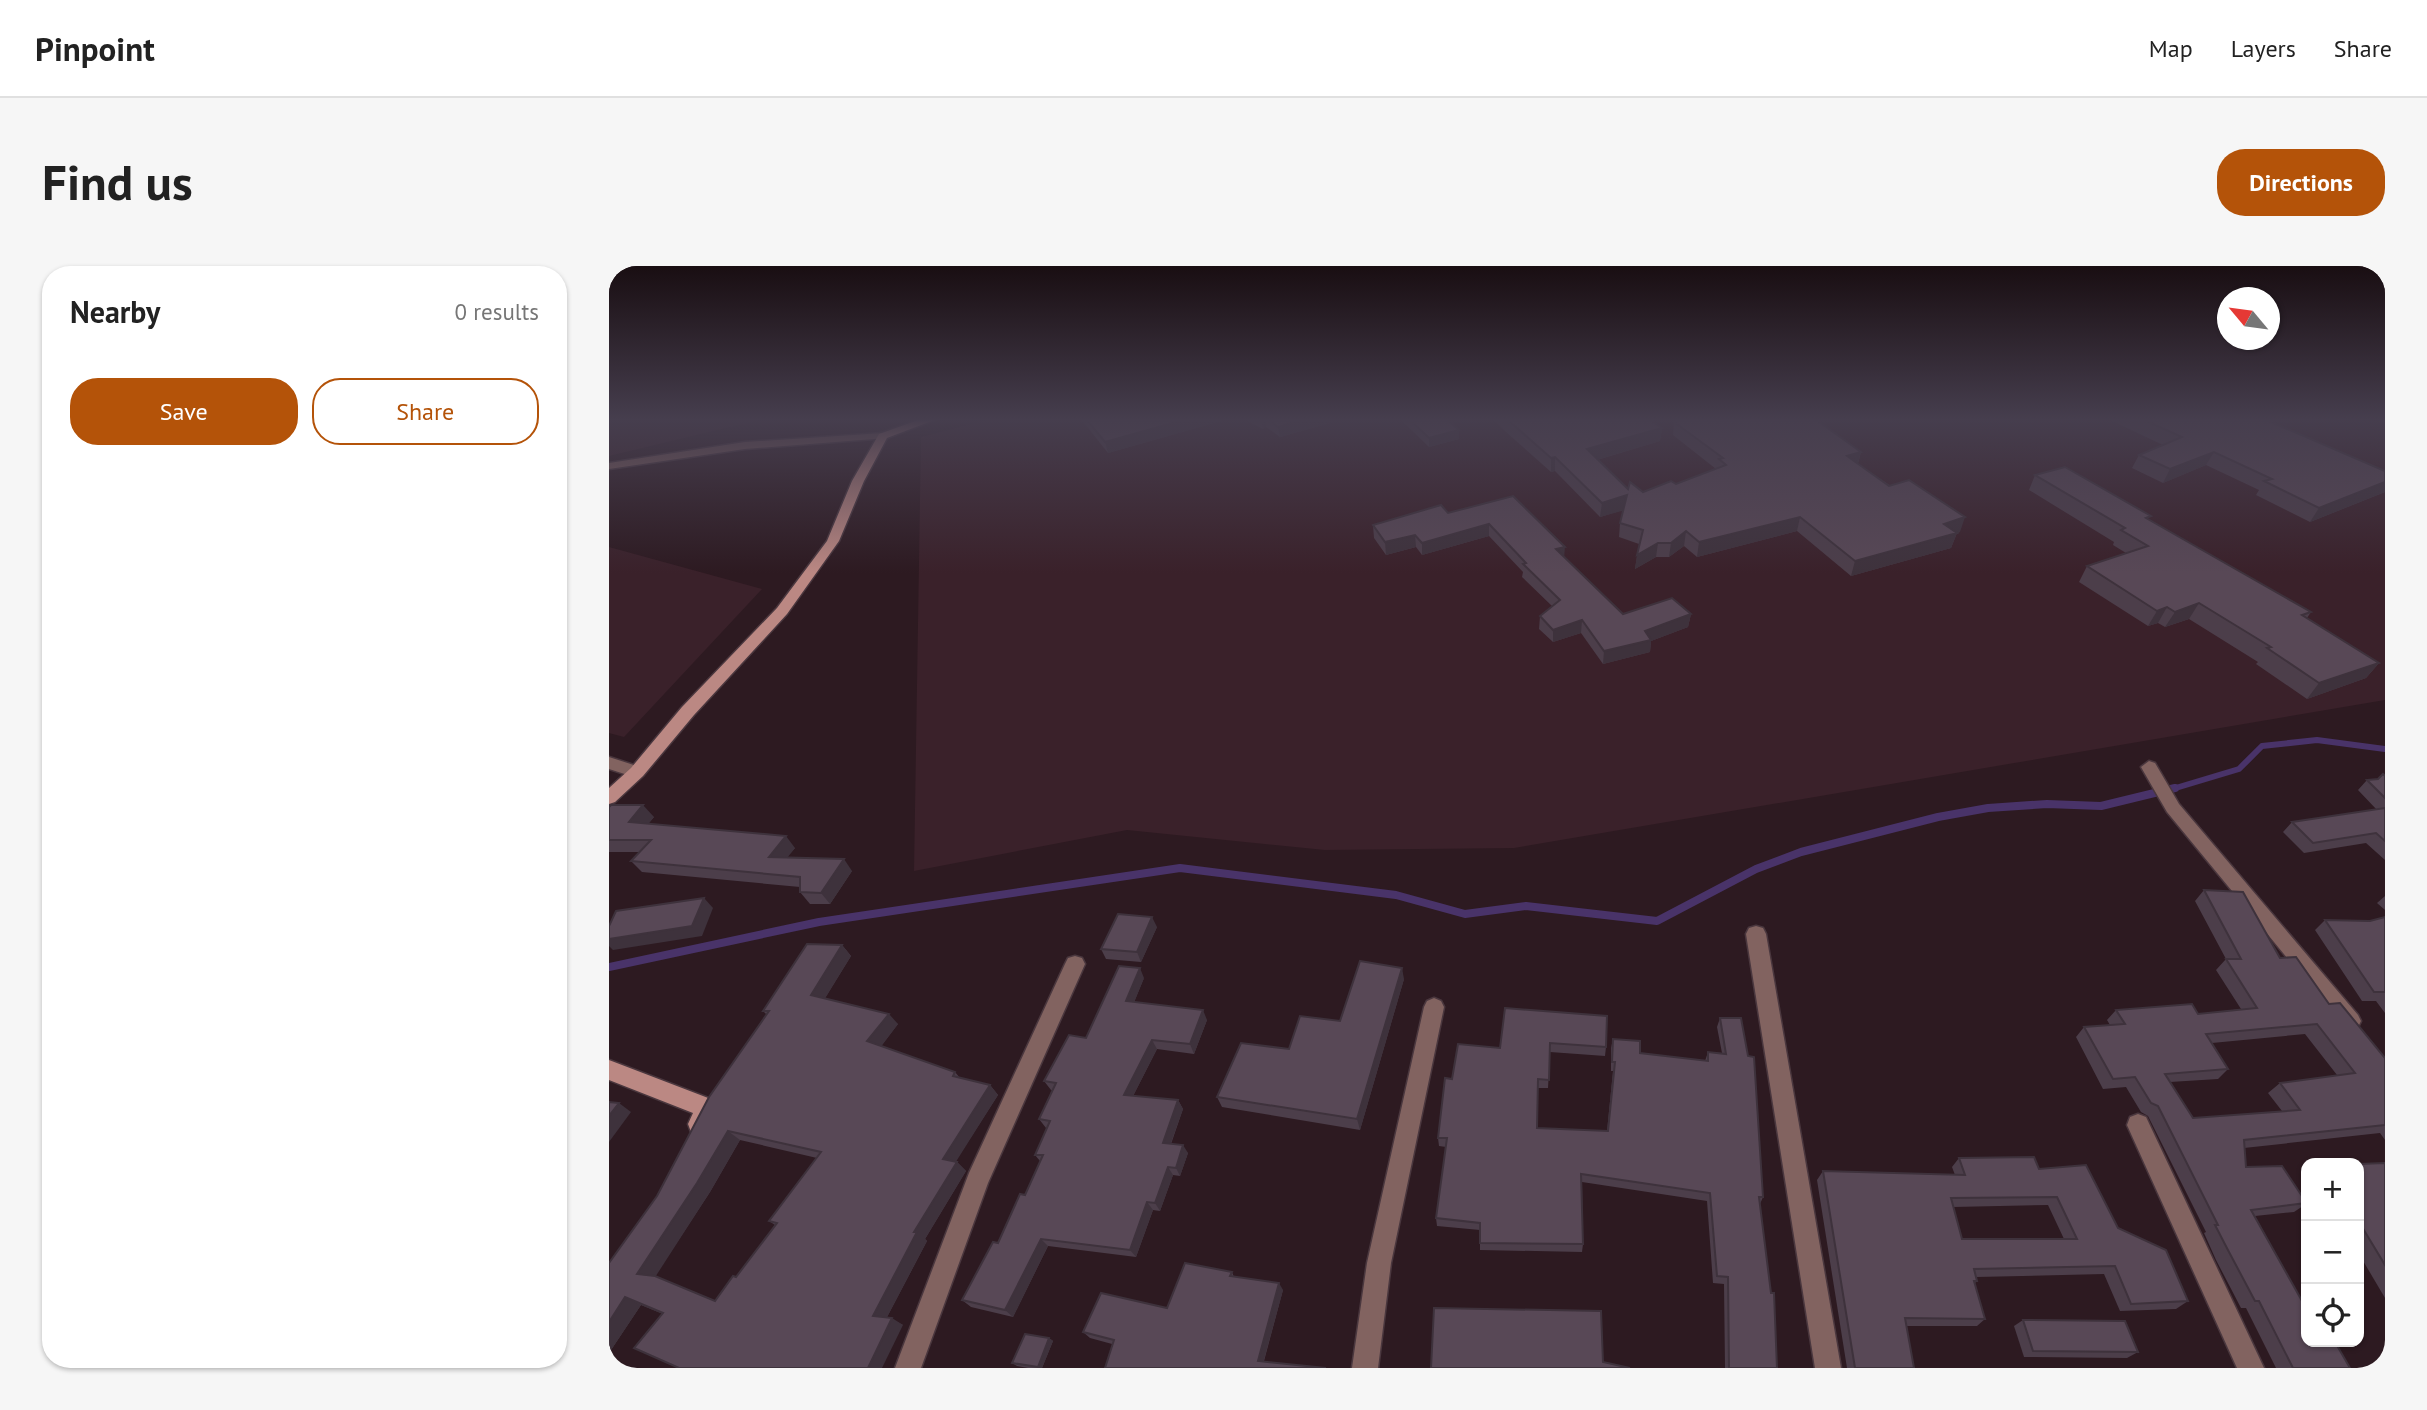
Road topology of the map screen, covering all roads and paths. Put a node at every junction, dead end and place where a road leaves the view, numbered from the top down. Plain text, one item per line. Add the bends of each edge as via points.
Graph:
1 (864, 470) edge
2 (609, 762) edge
3 (2149, 767) dead end
4 (637, 772) junction
5 (609, 799) edge
6 (1756, 934) dead end
7 (1075, 964) dead end
8 (1434, 1007) dead end
9 (2367, 1040) edge
10 (609, 1070) edge
11 (2139, 1125) dead end
12 (690, 1141) edge
13 (908, 1368) edge
14 (1365, 1368) edge
15 (1828, 1368) edge
16 (2251, 1368) edge

1 - 4 street via 833,541 782,611
2 - 4 street
3 - 9 street via 2172,808
4 - 5 street
6 - 15 street
7 - 13 street via 977,1181
8 - 14 street via 1379,1263
10 - 12 street via 708,1108
11 - 16 street

